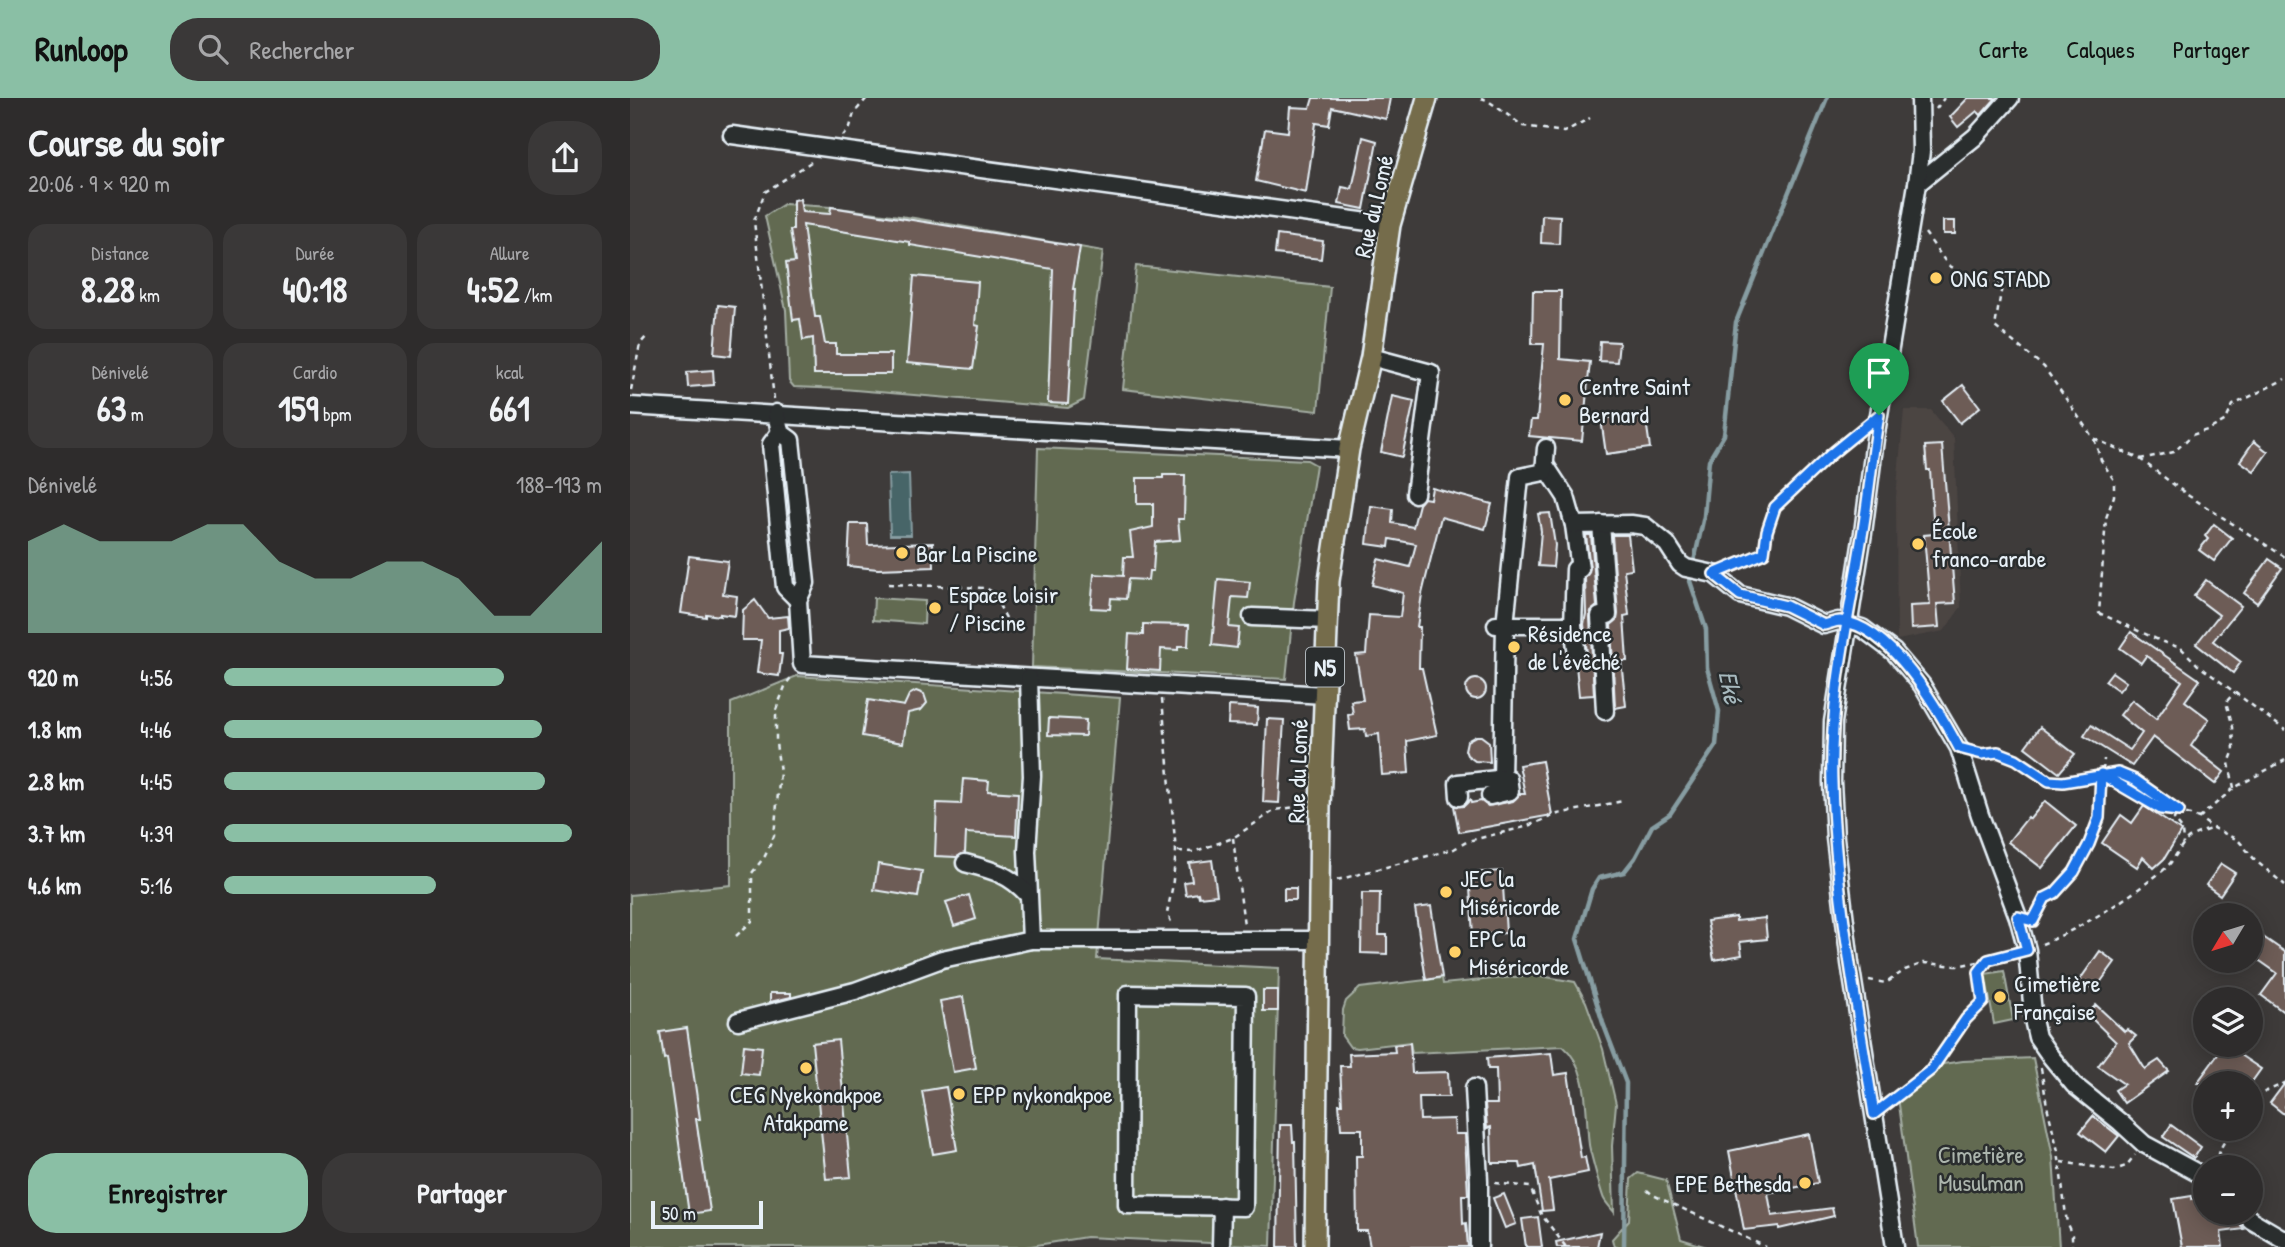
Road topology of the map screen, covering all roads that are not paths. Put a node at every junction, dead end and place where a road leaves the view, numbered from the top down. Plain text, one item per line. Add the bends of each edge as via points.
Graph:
1 (1427, 98) edge
2 (1920, 98) edge
3 (2010, 98) edge
4 (732, 135) dead end
5 (1917, 184) junction
6 (1390, 225) junction
7 (1371, 357) junction
8 (630, 406) edge
9 (776, 413) junction
10 (1546, 448) dead end
11 (1349, 449) junction
12 (1545, 465) junction
13 (1415, 494) dead end
14 (1601, 524) junction
15 (1574, 525) junction
16 (1252, 617) dead end
17 (1328, 620) junction
18 (1847, 624) junction
19 (1500, 625) junction
20 (1573, 625) junction
21 (1577, 655) dead end
22 (1029, 678) junction
23 (1324, 695) junction
24 (1605, 711) dead end
25 (1502, 779) junction
26 (1490, 796) dead end
27 (1459, 797) dead end
28 (965, 863) dead end
29 (1028, 895) junction
30 (1031, 940) junction
31 (1319, 940) junction
32 (738, 1021) dead end
33 (1474, 1088) dead end
34 (2193, 1171) edge
35 (1222, 1206) junction
36 (2260, 1225) edge
37 (2285, 1240) edge
38 (1221, 1247) edge
39 (1315, 1247) edge
40 (1479, 1247) edge
41 (1895, 1247) edge

1 - 6 main road, Rue du Lomé / N5
2 - 5 street
3 - 5 street via 1975,137
4 - 6 street
5 - 18 street
6 - 7 main road, Rue du Lomé / N5
7 - 11 main road, Rue du Lomé / N5
7 - 13 street via 1431,373
8 - 9 street
9 - 11 street
9 - 22 street via 780,432 771,444 785,587 798,600 802,664
10 - 12 street
11 - 17 main road, Rue du Lomé / N5 via 1329,580
12 - 15 street via 1566,497
12 - 19 street via 1544,472 1520,477
14 - 15 street
14 - 18 street via 1645,526 1667,544 1679,564 1714,574 1740,595 1786,606 1824,625
14 - 24 street via 1608,615 1600,616
15 - 20 street via 1580,569 1575,569
16 - 17 street
17 - 23 main road, Rue du Lomé / N5
18 - 34 street via 1862,628 1894,652 1922,685 1959,748 2027,950 2037,1037 2074,1085 2144,1144
18 - 41 street via 1833,722 1835,838
19 - 20 street
19 - 25 street
20 - 21 street
22 - 23 street
22 - 29 street
23 - 31 main road, Rue du Lomé / N5
25 - 26 street via 1508,778 1510,791
25 - 27 street via 1458,783
28 - 29 street via 1014,880
29 - 30 street
30 - 31 street
30 - 32 street via 942,960 855,991
31 - 39 main road, Rue du Lomé / N5
33 - 40 street
35 - 35 street via 1126,1205 1128,994 1246,996 1244,1207
35 - 38 street
36 - 37 street

